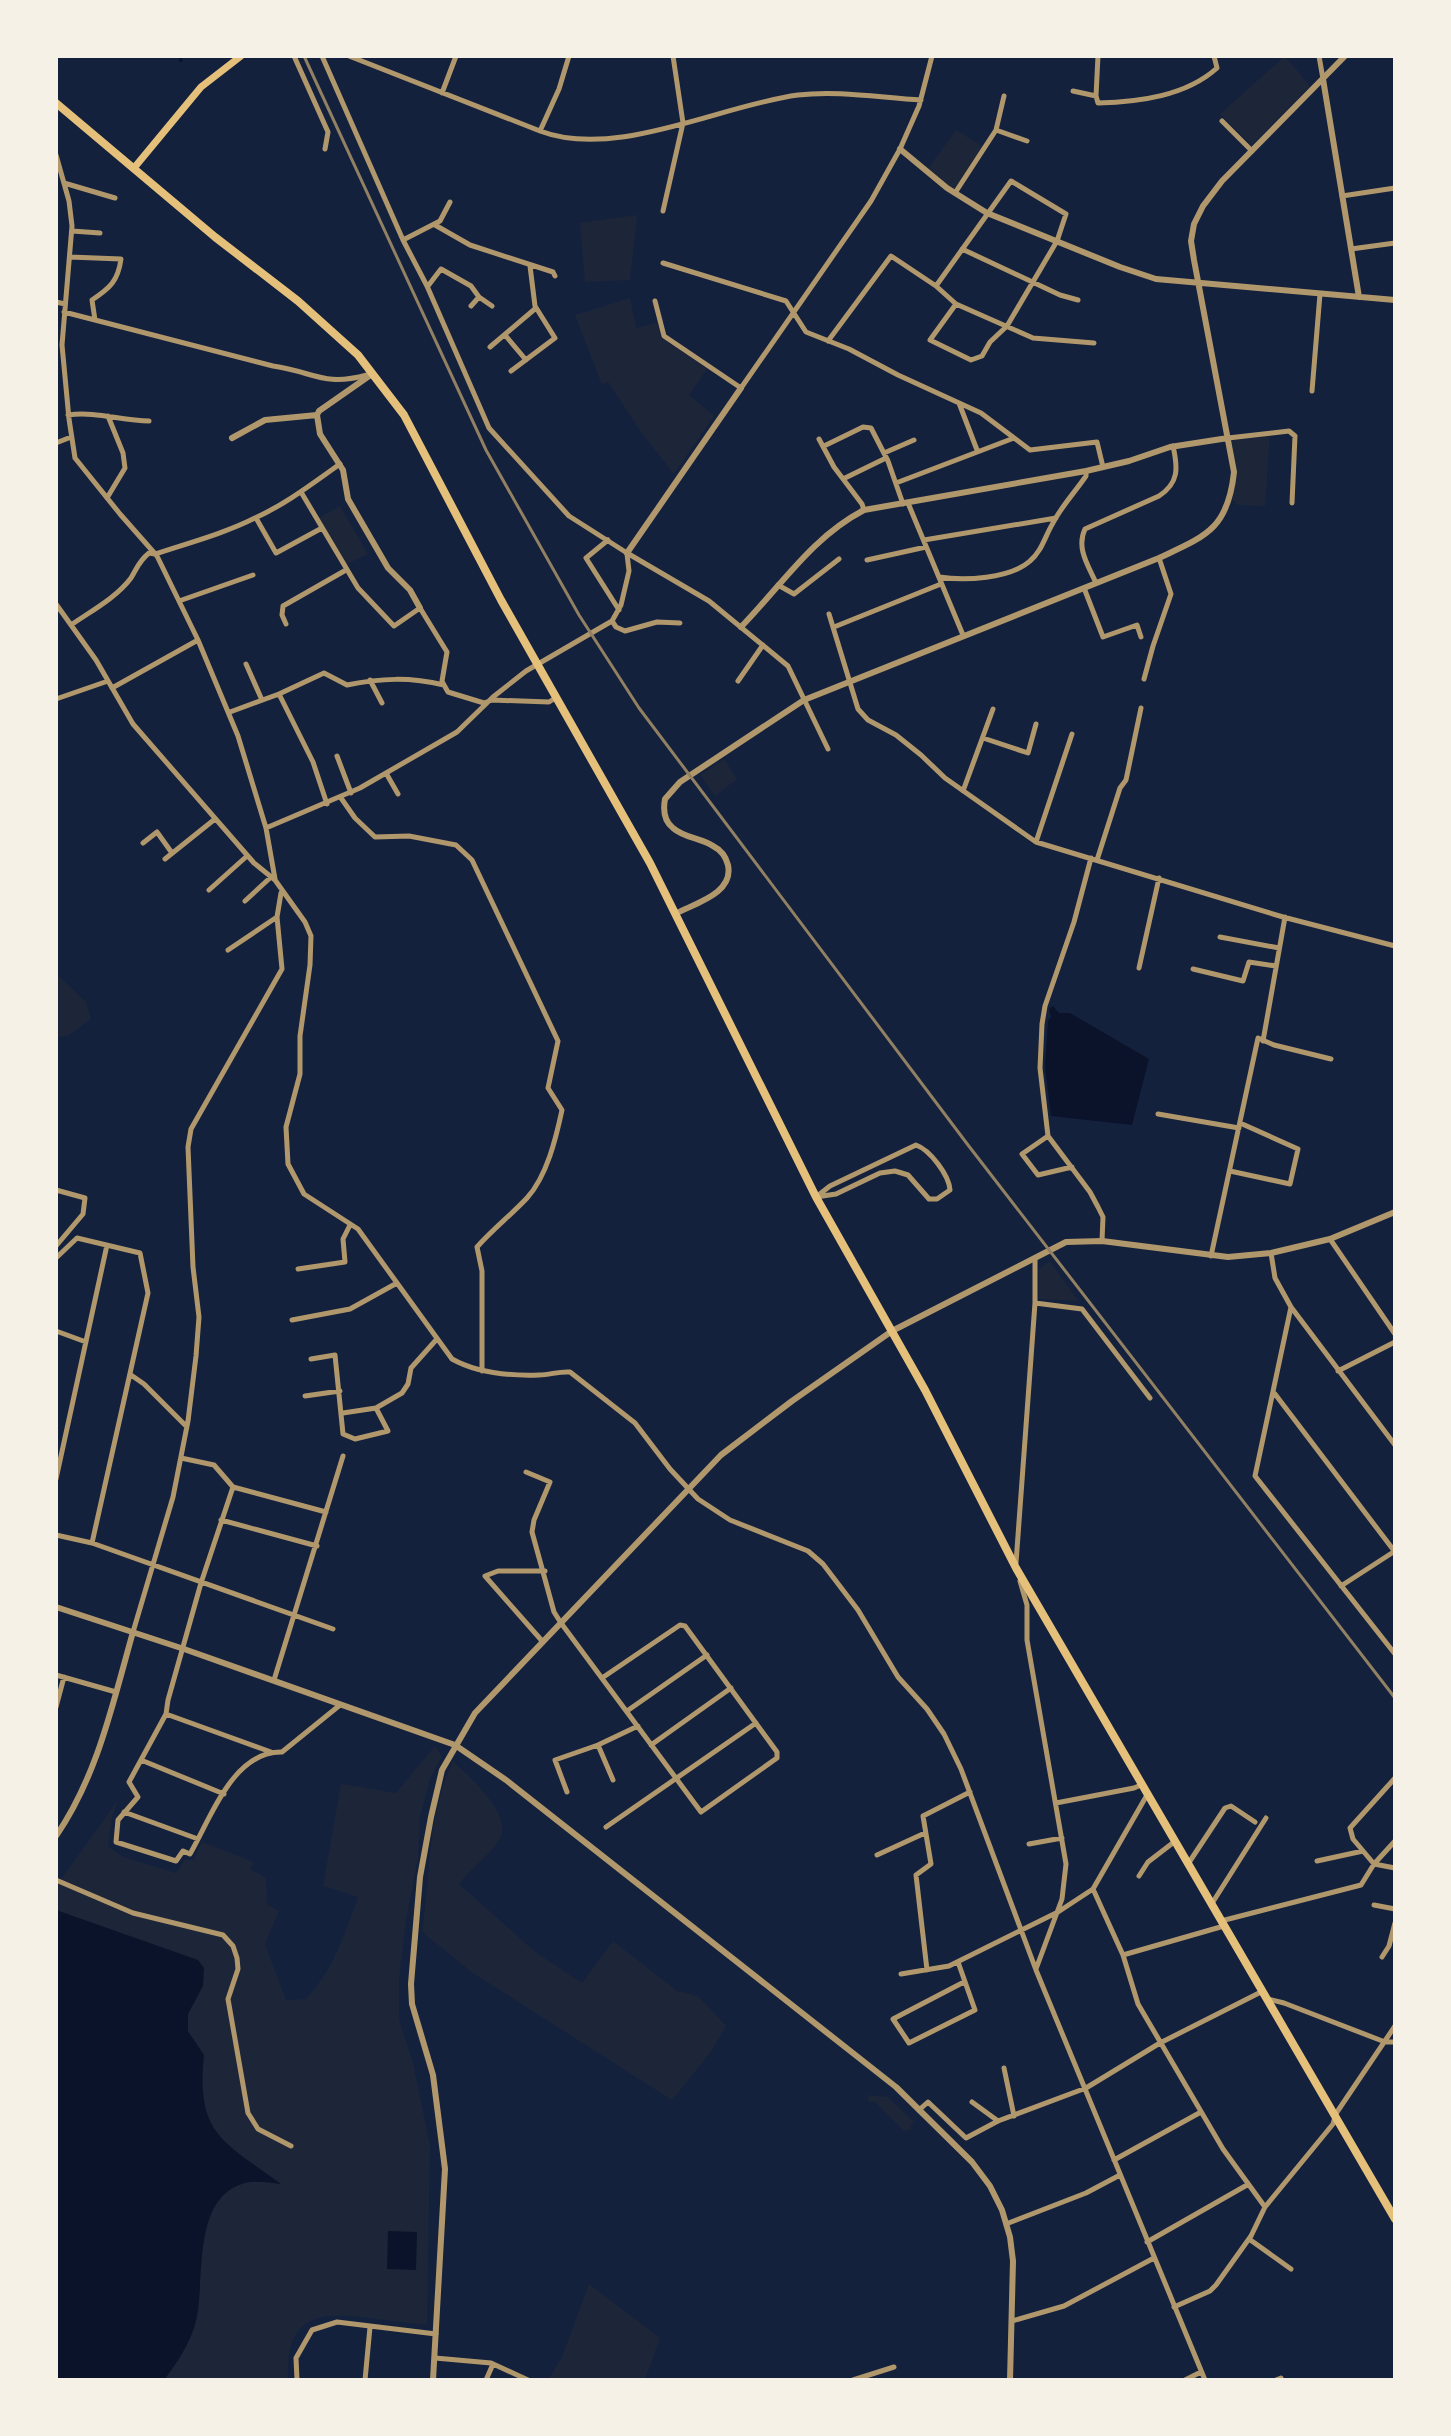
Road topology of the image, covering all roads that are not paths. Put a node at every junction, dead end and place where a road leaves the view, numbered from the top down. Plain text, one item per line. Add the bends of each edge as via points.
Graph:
1 (241, 56) edge
2 (294, 56) edge
3 (322, 56) edge
4 (349, 56) edge
5 (456, 56) edge
6 (569, 56) edge
7 (673, 56) edge
8 (932, 56) edge
9 (1098, 56) edge
10 (1214, 56) edge
11 (1319, 56) edge
12 (1345, 56) edge
13 (551, 79) dead end
14 (1323, 79) junction
15 (562, 82) junction
16 (1073, 91) dead end
17 (442, 93) junction
18 (1004, 96) dead end
19 (1096, 96) junction
20 (921, 100) junction
21 (56, 103) edge
22 (1222, 121) dead end
23 (683, 123) junction
24 (996, 130) junction
25 (540, 131) junction
26 (1027, 141) dead end
27 (325, 149) dead end
28 (900, 149) junction
29 (1252, 151) junction
30 (56, 155) edge
31 (134, 168) junction
32 (63, 182) junction
33 (1395, 188) edge
34 (955, 193) junction
35 (1342, 196) junction
36 (115, 198) dead end
37 (450, 202) dead end
38 (663, 211) dead end
39 (987, 213) junction
40 (435, 225) junction
41 (72, 231) junction
42 (100, 233) dead end
43 (403, 240) junction
44 (1057, 241) junction
45 (1395, 243) edge
46 (962, 249) junction
47 (1351, 249) junction
48 (70, 257) junction
49 (663, 263) dead end
50 (530, 266) junction
51 (555, 276) dead end
52 (1033, 281) junction
53 (1199, 283) junction
54 (427, 286) junction
55 (936, 286) junction
56 (1320, 294) junction
57 (479, 297) junction
58 (1359, 297) junction
59 (1078, 300) dead end
60 (1395, 300) edge
61 (655, 301) dead end
62 (56, 302) edge
63 (65, 304) junction
64 (956, 304) junction
65 (471, 306) dead end
66 (492, 306) dead end
67 (536, 308) junction
68 (64, 312) junction
69 (793, 314) junction
70 (95, 320) junction
71 (1007, 326) junction
72 (505, 335) junction
73 (828, 341) junction
74 (1094, 343) dead end
75 (490, 347) dead end
76 (526, 360) junction
77 (511, 371) dead end
78 (372, 374) junction
79 (741, 388) junction
80 (1312, 391) dead end
81 (959, 403) junction
82 (68, 415) junction
83 (317, 415) junction
84 (108, 416) junction
85 (149, 421) dead end
86 (71, 437) junction
87 (232, 438) dead end
88 (1014, 438) junction
89 (1228, 438) junction
90 (819, 439) dead end
91 (914, 440) dead end
92 (56, 443) edge
93 (824, 446) junction
94 (1173, 446) junction
95 (977, 450) junction
96 (885, 456) junction
97 (340, 464) junction
98 (1103, 467) junction
99 (1086, 471) junction
100 (843, 479) junction
101 (896, 483) junction
102 (301, 492) junction
103 (107, 498) junction
104 (1292, 503) dead end
105 (906, 504) junction
106 (864, 510) junction
107 (256, 518) junction
108 (1056, 518) junction
109 (322, 528) junction
110 (608, 540) junction
111 (925, 544) junction
112 (627, 553) junction
113 (155, 554) junction
114 (1159, 558) junction
115 (839, 559) dead end
116 (867, 560) dead end
117 (346, 570) junction
118 (253, 575) dead end
119 (940, 580) junction
120 (1096, 583) junction
121 (778, 585) junction
122 (1084, 588) junction
123 (179, 601) junction
124 (56, 604) edge
125 (420, 608) junction
126 (619, 610) junction
127 (829, 614) dead end
128 (612, 621) junction
129 (680, 623) dead end
130 (286, 624) dead end
131 (71, 625) junction
132 (741, 627) junction
133 (834, 627) junction
134 (963, 635) junction
135 (1103, 637) junction
136 (1141, 637) dead end
137 (198, 640) junction
138 (1093, 640) dead end
139 (763, 645) junction
140 (246, 664) dead end
141 (539, 664) junction
142 (1144, 679) dead end
143 (370, 680) junction
144 (108, 681) junction
145 (738, 681) dead end
146 (850, 681) junction
147 (444, 685) junction
148 (112, 688) junction
149 (279, 694) junction
150 (557, 697) junction
151 (56, 699) edge
152 (262, 700) junction
153 (804, 700) junction
154 (489, 701) junction
155 (382, 703) dead end
156 (1141, 708) dead end
157 (993, 709) dead end
158 (230, 712) junction
159 (1036, 724) dead end
160 (1072, 734) dead end
161 (983, 738) junction
162 (828, 749) dead end
163 (337, 756) dead end
164 (386, 773) junction
165 (963, 791) junction
166 (351, 793) junction
167 (398, 794) dead end
168 (341, 798) junction
169 (327, 804) junction
170 (215, 819) junction
171 (266, 828) junction
172 (1036, 842) junction
173 (143, 843) dead end
174 (172, 853) junction
175 (247, 856) junction
176 (165, 859) dead end
177 (1094, 859) junction
178 (1159, 878) junction
179 (273, 879) junction
180 (209, 890) dead end
181 (282, 892) junction
182 (245, 901) dead end
183 (677, 913) junction
184 (277, 917) junction
185 (1285, 917) junction
186 (1220, 937) dead end
187 (1395, 946) edge
188 (1279, 948) junction
189 (228, 950) dead end
190 (1276, 966) junction
191 (1139, 968) dead end
192 (1193, 969) dead end
193 (1263, 1041) junction
194 (1331, 1059) dead end
195 (1158, 1114) dead end
196 (1240, 1126) junction
197 (1048, 1136) junction
198 (1072, 1167) junction
199 (1230, 1171) junction
200 (56, 1190) edge
201 (816, 1197) junction
202 (1395, 1212) edge
203 (350, 1225) junction
204 (1330, 1239) junction
205 (1102, 1241) junction
206 (107, 1245) junction
207 (56, 1246) edge
208 (1271, 1253) junction
209 (1211, 1256) junction
210 (56, 1258) edge
211 (1035, 1260) junction
212 (298, 1269) dead end
213 (397, 1283) junction
214 (1035, 1303) junction
215 (1291, 1307) junction
216 (292, 1320) dead end
217 (56, 1331) edge
218 (892, 1331) junction
219 (1395, 1334) edge
220 (436, 1340) junction
221 (86, 1342) junction
222 (1395, 1342) edge
223 (311, 1359) dead end
224 (482, 1371) junction
225 (1338, 1371) junction
226 (131, 1375) junction
227 (340, 1391) junction
228 (1274, 1394) junction
229 (305, 1396) dead end
230 (1150, 1398) dead end
231 (376, 1408) junction
232 (343, 1413) junction
233 (185, 1425) junction
234 (1395, 1445) edge
235 (343, 1456) dead end
236 (181, 1458) junction
237 (526, 1472) dead end
238 (56, 1479) edge
239 (233, 1487) junction
240 (688, 1488) junction
241 (327, 1512) junction
242 (221, 1520) junction
243 (56, 1535) edge
244 (92, 1543) junction
245 (317, 1546) junction
246 (1395, 1552) edge
247 (153, 1566) junction
248 (1016, 1568) junction
249 (545, 1571) junction
250 (201, 1583) junction
251 (1341, 1586) junction
252 (56, 1607) edge
253 (296, 1616) junction
254 (561, 1623) junction
255 (333, 1629) dead end
256 (133, 1632) junction
257 (543, 1642) junction
258 (184, 1649) junction
259 (1395, 1654) edge
260 (707, 1655) junction
261 (56, 1675) edge
262 (65, 1677) junction
263 (602, 1678) junction
264 (274, 1680) junction
265 (731, 1688) junction
266 (116, 1692) junction
267 (340, 1705) junction
268 (56, 1707) edge
269 (627, 1711) junction
270 (166, 1714) junction
271 (756, 1723) junction
272 (638, 1726) junction
273 (455, 1745) junction
274 (598, 1745) junction
275 (651, 1745) junction
276 (271, 1752) junction
277 (141, 1760) junction
278 (676, 1778) junction
279 (1395, 1778) edge
280 (613, 1780) dead end
281 (1141, 1785) junction
282 (567, 1792) dead end
283 (970, 1792) junction
284 (224, 1794) junction
285 (1147, 1795) junction
286 (1056, 1803) junction
287 (124, 1812) junction
288 (1266, 1818) dead end
289 (1255, 1822) dead end
290 (606, 1827) dead end
291 (925, 1833) junction
292 (56, 1836) edge
293 (1062, 1838) junction
294 (199, 1839) junction
295 (1395, 1841) edge
296 (1174, 1842) junction
297 (1029, 1844) dead end
298 (1363, 1851) junction
299 (877, 1855) dead end
300 (1317, 1861) dead end
301 (1374, 1864) junction
302 (1187, 1865) junction
303 (1395, 1868) edge
304 (1139, 1876) dead end
305 (56, 1880) edge
306 (1093, 1889) junction
307 (1211, 1905) junction
308 (1374, 1905) dead end
309 (1395, 1909) edge
310 (1058, 1912) junction
311 (1395, 1923) edge
312 (1222, 1924) junction
313 (1021, 1928) junction
314 (1123, 1955) junction
315 (1382, 1957) dead end
316 (958, 1962) junction
317 (927, 1970) junction
318 (1036, 1970) junction
319 (901, 1974) dead end
320 (964, 1982) junction
321 (1263, 1995) junction
322 (1395, 2026) edge
323 (1385, 2042) junction
324 (1395, 2042) edge
325 (1160, 2043) junction
326 (1004, 2068) dead end
327 (1086, 2088) junction
328 (972, 2102) dead end
329 (919, 2110) junction
330 (1201, 2112) junction
331 (1014, 2116) junction
332 (1334, 2117) junction
333 (998, 2121) junction
334 (291, 2146) dead end
335 (1114, 2160) junction
336 (1120, 2175) junction
337 (1247, 2185) junction
338 (1392, 2206) edge
339 (1265, 2207) junction
340 (1395, 2219) edge
341 (1006, 2224) junction
342 (1249, 2239) junction
343 (1147, 2242) junction
344 (1154, 2258) junction
345 (1291, 2269) dead end
346 (1174, 2307) junction
347 (1012, 2321) junction
348 (370, 2327) junction
349 (436, 2334) junction
350 (435, 2358) junction
351 (493, 2364) junction
352 (894, 2367) dead end
353 (1201, 2372) junction
354 (297, 2380) edge
355 (365, 2380) edge
356 (433, 2380) edge
357 (486, 2380) edge
358 (528, 2380) edge
359 (853, 2380) edge
360 (1010, 2380) edge
361 (1185, 2380) edge
362 (1205, 2380) edge

1 - 31 main road via 201,87
2 - 27 street via 328,132
3 - 43 street
4 - 17 street
5 - 17 street
6 - 15 street
7 - 23 street
8 - 20 street
9 - 19 street
10 - 19 street via 1217,68 1203,81 1167,94 1098,103
11 - 14 street
12 - 14 street
13 - 15 street
14 - 29 street
14 - 35 street
15 - 25 street
16 - 19 street
17 - 25 street
18 - 24 street
20 - 23 street via 797,95
20 - 28 street
21 - 31 highway
22 - 29 street
23 - 25 street via 589,140
23 - 38 street
24 - 26 street
24 - 34 street
28 - 34 street
28 - 69 street
29 - 53 street via 1222,181 1194,224 1191,241
30 - 32 street
31 - 78 highway via 298,301
32 - 36 street
32 - 41 street
33 - 35 street
34 - 39 street
35 - 47 street
37 - 40 street
39 - 44 street
39 - 44 street via 1011,181 1066,214
39 - 46 street
40 - 43 street
40 - 50 street via 470,245
41 - 42 street
41 - 48 street
43 - 54 street
44 - 52 street
44 - 53 street via 1156,279
45 - 47 street
46 - 52 street
46 - 55 street
47 - 58 street
48 - 63 street
48 - 70 street via 121,259 111,288 92,300
49 - 69 street via 786,301
50 - 51 street
50 - 67 street
52 - 59 street
52 - 71 street
53 - 56 street
53 - 89 street
54 - 57 street via 441,269 471,286
54 - 110 street via 489,428 569,516
55 - 64 street
55 - 73 street via 891,256
56 - 58 street
56 - 80 street
57 - 65 street
57 - 66 street
58 - 60 street
61 - 79 street via 664,336
62 - 63 street
63 - 68 street
64 - 71 street
64 - 71 street via 930,340 971,360 982,356
67 - 72 street
67 - 76 street via 555,338
68 - 70 street
68 - 82 street
69 - 73 street via 806,332
69 - 79 street
70 - 78 street via 334,382
71 - 74 street via 1033,338
72 - 75 street
72 - 76 street
73 - 81 street
76 - 77 street
78 - 83 street
78 - 141 highway via 404,415
79 - 112 street
81 - 88 street via 995,421
81 - 95 street
82 - 84 street
82 - 86 street
83 - 87 street via 265,420
83 - 97 street via 320,434
84 - 85 street
84 - 103 street via 125,468
86 - 92 street
86 - 103 street via 75,458
88 - 95 street
88 - 98 street via 1030,450 1097,442
89 - 94 street
89 - 104 street via 1289,431 1295,436
89 - 114 street via 1234,472 1229,505 1206,534
90 - 93 street
91 - 96 street
93 - 96 street via 871,428
93 - 100 street
94 - 98 street
94 - 120 street via 1176,477 1170,489 1085,529 1081,547
95 - 101 street
96 - 100 street
96 - 101 street
97 - 102 street
97 - 125 street via 348,499 388,568
98 - 99 street
99 - 105 street
99 - 108 street
100 - 106 street
101 - 105 street
102 - 107 street
102 - 109 street
103 - 113 street
105 - 106 street
105 - 111 street
106 - 121 street via 823,537
107 - 109 street via 276,553
107 - 113 street
108 - 111 street
108 - 119 street via 1029,562 983,578
109 - 117 street
110 - 112 street
110 - 126 street via 586,558
111 - 116 street
111 - 119 street
112 - 126 street via 629,571
112 - 132 street via 686,585
113 - 123 street
113 - 131 street via 137,564 111,598
114 - 120 street
114 - 142 street via 1171,594
115 - 121 street via 794,594
117 - 125 street via 394,626
117 - 130 street via 283,606
118 - 123 street
119 - 133 street
119 - 134 street
120 - 122 street
121 - 132 street
122 - 134 street
122 - 135 street
123 - 137 street
124 - 131 street
125 - 147 street via 447,652
126 - 128 street
127 - 133 street
128 - 129 street via 625,631 657,622
128 - 141 street
131 - 144 street
132 - 139 street
133 - 146 street
134 - 146 street
135 - 136 street via 1137,625
135 - 138 street
137 - 148 street
137 - 158 street
139 - 145 street
139 - 153 street via 788,666
140 - 152 street
141 - 150 highway
141 - 154 street
143 - 147 street via 415,678
143 - 149 street via 347,685 324,673
143 - 155 street
144 - 148 street
144 - 151 street
146 - 153 street
146 - 165 street via 858,709 868,720 896,735
147 - 154 street via 448,692
148 - 170 street via 133,724
149 - 152 street
149 - 169 street
150 - 154 street via 549,702
150 - 183 highway
152 - 158 street
153 - 162 street
153 - 183 street via 680,782 665,799 670,826 717,848 729,872 719,891
154 - 164 street via 457,732
156 - 177 street via 1126,780
157 - 161 street
158 - 171 street
159 - 161 street via 1028,753
160 - 172 street
161 - 165 street
163 - 166 street
164 - 166 street
164 - 167 street
165 - 172 street
166 - 168 street
168 - 169 street
168 - 224 street via 375,837 409,836 456,845 472,860 558,1041 548,1088 562,1110 553,1151 529,1195 477,1247 482,1271
169 - 171 street
170 - 174 street
170 - 175 street
171 - 179 street
172 - 177 street
173 - 174 street via 157,832
174 - 176 street
175 - 179 street
175 - 180 street
177 - 178 street
177 - 197 street via 1042,1024 1040,1068
178 - 185 street
178 - 191 street
179 - 181 street
179 - 182 street
181 - 184 street
181 - 203 street via 311,936 300,1074 286,1127 288,1164 304,1194
183 - 201 highway
184 - 189 street
184 - 233 street via 282,969 191,1129 199,1317
185 - 187 street
185 - 188 street
186 - 188 street
188 - 190 street
190 - 192 street via 1249,962 1243,981
190 - 193 street
193 - 194 street
193 - 196 street via 1258,1038
195 - 196 street
196 - 199 street
196 - 199 street via 1298,1149 1290,1184
197 - 198 street
197 - 198 street via 1022,1154 1038,1175
198 - 205 street via 1103,1217
199 - 209 street
200 - 207 street via 85,1198 83,1214
201 - 201 street via 910,1146 926,1151 950,1186 941,1198 929,1199 908,1175 888,1171
201 - 218 highway
202 - 204 street
203 - 212 street via 343,1239 345,1262
203 - 213 street
204 - 208 street
204 - 219 street
205 - 209 street
205 - 211 street via 1066,1242
206 - 210 street via 77,1238
206 - 221 street
206 - 226 street via 140,1253 148,1293
208 - 209 street
208 - 215 street via 1275,1278
211 - 214 street
211 - 218 street
213 - 216 street via 348,1312
213 - 220 street
214 - 230 street via 1082,1309
214 - 248 street
215 - 225 street
215 - 228 street
217 - 221 street
218 - 240 street via 721,1455
218 - 248 highway
220 - 224 street via 452,1359
220 - 231 street via 411,1368 402,1393
221 - 238 street
222 - 225 street
223 - 227 street via 335,1355
224 - 240 street via 564,1371 578,1376 635,1423
225 - 234 street
226 - 233 street
226 - 244 street
227 - 229 street
227 - 232 street
228 - 246 street
228 - 251 street via 1255,1476
231 - 232 street
231 - 232 street via 388,1431 355,1439 343,1434
233 - 236 street
235 - 241 street
236 - 239 street via 214,1465
236 - 247 street
237 - 249 street via 550,1482 532,1532
239 - 241 street
239 - 242 street
240 - 254 street
240 - 283 street via 713,1510 808,1551 823,1564 898,1677 944,1734
241 - 245 street
242 - 245 street
242 - 250 street
243 - 244 street
244 - 247 street
245 - 253 street
246 - 251 street
247 - 250 street
247 - 256 street
248 - 281 highway
248 - 286 street via 1027,1605 1027,1640
249 - 254 street
249 - 257 street via 485,1576
250 - 253 street
250 - 258 street
251 - 259 street
252 - 256 street
253 - 255 street
253 - 264 street
254 - 257 street
254 - 263 street
256 - 258 street
256 - 266 street
257 - 273 street via 475,1713
258 - 264 street
258 - 270 street
260 - 263 street via 689,1629 680,1625
260 - 265 street
260 - 269 street
261 - 262 street
262 - 266 street
262 - 268 street
263 - 269 street
264 - 267 street
265 - 271 street
265 - 275 street
266 - 292 street via 98,1756
267 - 273 street
267 - 276 street via 282,1752
269 - 272 street
270 - 276 street
270 - 277 street
271 - 278 street
271 - 278 street via 777,1758 701,1812
272 - 274 street
272 - 275 street
273 - 329 street
273 - 349 street via 442,1770 431,1817 411,1984 433,2075 445,2169
274 - 280 street
274 - 282 street via 555,1760
275 - 278 street
276 - 284 street via 243,1766
277 - 284 street
277 - 287 street via 129,1782 138,1797
278 - 290 street
279 - 298 street via 1350,1828
281 - 285 highway
281 - 286 street
283 - 291 street via 923,1816
283 - 313 street
284 - 294 street
285 - 296 highway
285 - 306 street
286 - 293 street
287 - 294 street
287 - 294 street via 116,1842 176,1861 183,1851 190,1854
288 - 307 street
289 - 302 street via 1231,1806 1225,1808
291 - 299 street
291 - 317 street via 931,1864 916,1875
293 - 297 street
293 - 310 street via 1066,1880
295 - 301 street
296 - 302 highway
296 - 304 street
298 - 300 street
298 - 301 street
301 - 303 street
301 - 312 street via 1361,1885
302 - 307 highway
305 - 334 street via 133,1913 223,1935 233,1946 238,1969 228,1999 248,2113 258,2129
306 - 310 street
306 - 314 street
307 - 312 highway
308 - 309 street
310 - 313 street
310 - 318 street
311 - 315 street
312 - 314 street
312 - 321 highway
313 - 316 street
313 - 318 street
314 - 325 street via 1138,2004
316 - 317 street
316 - 320 street
317 - 319 street
318 - 327 street
320 - 320 street via 975,2010 909,2043 893,2019
321 - 323 street
321 - 325 street
321 - 332 highway
322 - 323 street
323 - 324 street
323 - 332 street
325 - 327 street
325 - 330 street
326 - 331 street
327 - 331 street
327 - 335 street
328 - 333 street
329 - 333 street via 928,2102 966,2138
329 - 341 street via 972,2162 990,2186
330 - 335 street
330 - 337 street
331 - 333 street
332 - 338 highway
332 - 339 street
335 - 336 street
336 - 341 street
336 - 343 street
337 - 339 street
337 - 343 street
338 - 340 highway
339 - 342 street
341 - 347 street via 1013,2261
342 - 345 street
342 - 346 street via 1210,2291
343 - 344 street
344 - 346 street
344 - 347 street via 1064,2306
346 - 353 street
347 - 360 street
348 - 349 street
348 - 354 street via 337,2322 312,2330 296,2358
348 - 355 street
349 - 350 street
350 - 351 street
350 - 356 street
351 - 357 street
351 - 358 street
352 - 359 street
353 - 361 street
353 - 362 street

